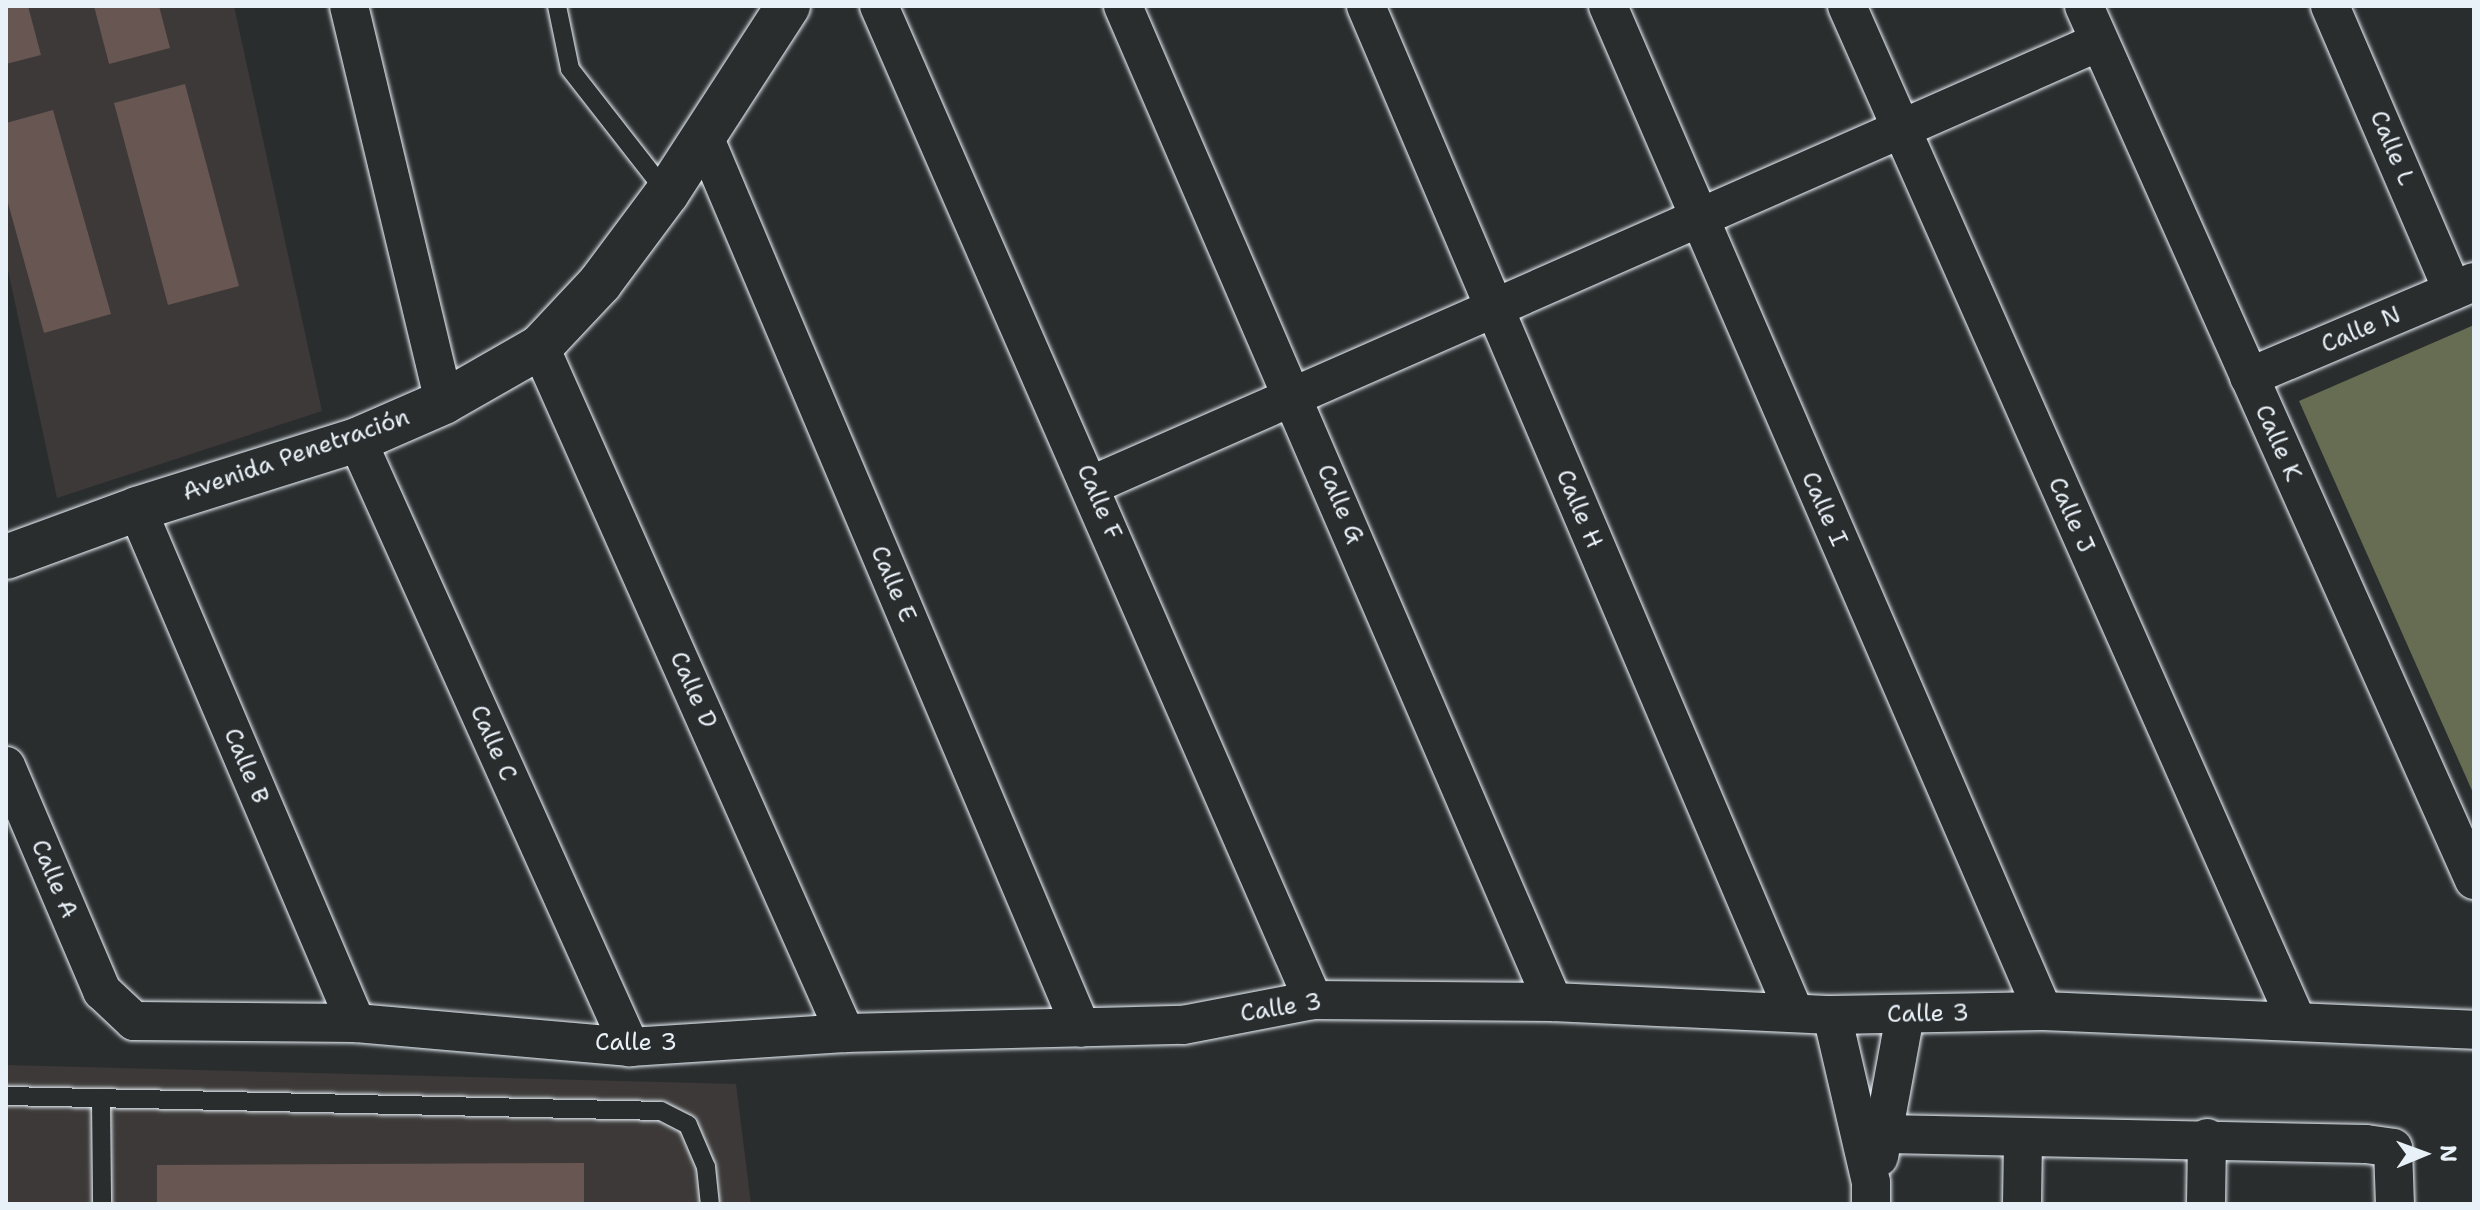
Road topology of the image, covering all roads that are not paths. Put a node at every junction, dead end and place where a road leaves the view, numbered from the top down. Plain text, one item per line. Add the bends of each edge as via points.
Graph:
1 (349, 6) edge
2 (557, 6) edge
3 (788, 6) edge
4 (879, 6) edge
5 (1123, 6) edge
6 (1366, 6) edge
7 (1608, 6) edge
8 (1847, 6) edge
9 (2084, 6) edge
10 (2330, 6) edge
11 (2099, 42) junction
12 (1899, 130) junction
13 (705, 139) junction
14 (667, 193) junction
15 (1698, 219) junction
16 (2464, 286) edge
17 (1492, 307) junction
18 (540, 347) junction
19 (2249, 377) junction
20 (1293, 395) junction
21 (444, 402) junction
22 (357, 440) junction
23 (1092, 485) junction
24 (137, 509) junction
25 (6, 557) edge
26 (6, 766) edge
27 (2474, 880) edge
28 (102, 991) joint
29 (1313, 1000) junction
30 (1553, 1002) junction
31 (2043, 1011) junction
32 (1794, 1012) junction
33 (1832, 1015) junction
34 (1905, 1015) junction
35 (2297, 1022) junction
36 (356, 1023) junction
37 (1081, 1028) junction
38 (2474, 1030) edge
39 (845, 1033) junction
40 (630, 1047) junction
41 (6, 1096) edge
42 (101, 1100) junction
43 (1886, 1134) junction
44 (2207, 1138) junction
45 (2023, 1140) junction
46 (1871, 1193) edge
47 (102, 1204) edge
48 (710, 1204) edge
49 (2022, 1204) edge
50 (2206, 1204) edge
51 (2395, 1204) edge

1 - 21 street
2 - 14 lane via 570,69
3 - 13 street, Avenida Penetración
4 - 23 street, Calle F
5 - 20 street, Calle G
6 - 17 street, Calle H
7 - 15 street, Calle I
8 - 12 street, Calle J
9 - 11 street, Calle K
10 - 16 street, Calle L
11 - 12 street
11 - 19 street, Calle K
12 - 15 street
12 - 35 street, Calle J
13 - 14 street, Avenida Penetración
13 - 37 street, Calle E
14 - 18 street, Avenida Penetración via 600,283
15 - 17 street
15 - 31 street, Calle I
16 - 19 street, Calle N
17 - 20 street
17 - 32 street, Calle H
18 - 21 street, Avenida Penetración
18 - 39 street, Calle D
19 - 27 street, Calle K
20 - 23 street
20 - 30 street, Calle G
21 - 22 street, Avenida Penetración
22 - 24 street, Avenida Penetración
22 - 40 street, Calle C
23 - 29 street, Calle F
24 - 25 street, Avenida Penetración
24 - 36 street, Calle B
26 - 28 street, Calle A
28 - 36 street, Calle 3 via 134,1021
29 - 30 street, Calle 3
29 - 37 street, Calle 3 via 1183,1025
30 - 32 street, Calle 3
31 - 34 street, Calle 3
31 - 35 street, Calle 3
32 - 33 street, Calle 3
33 - 34 street, Calle 3
33 - 46 street
34 - 43 street
35 - 38 street, Calle 3
36 - 40 street, Calle 3
37 - 39 street, Calle 3
39 - 40 street, Calle 3
41 - 42 lane
42 - 47 lane
42 - 48 lane via 661,1111 688,1125 706,1167
43 - 45 street
43 - 46 street
44 - 45 street
44 - 50 street
44 - 51 street via 2393,1148
45 - 49 street

